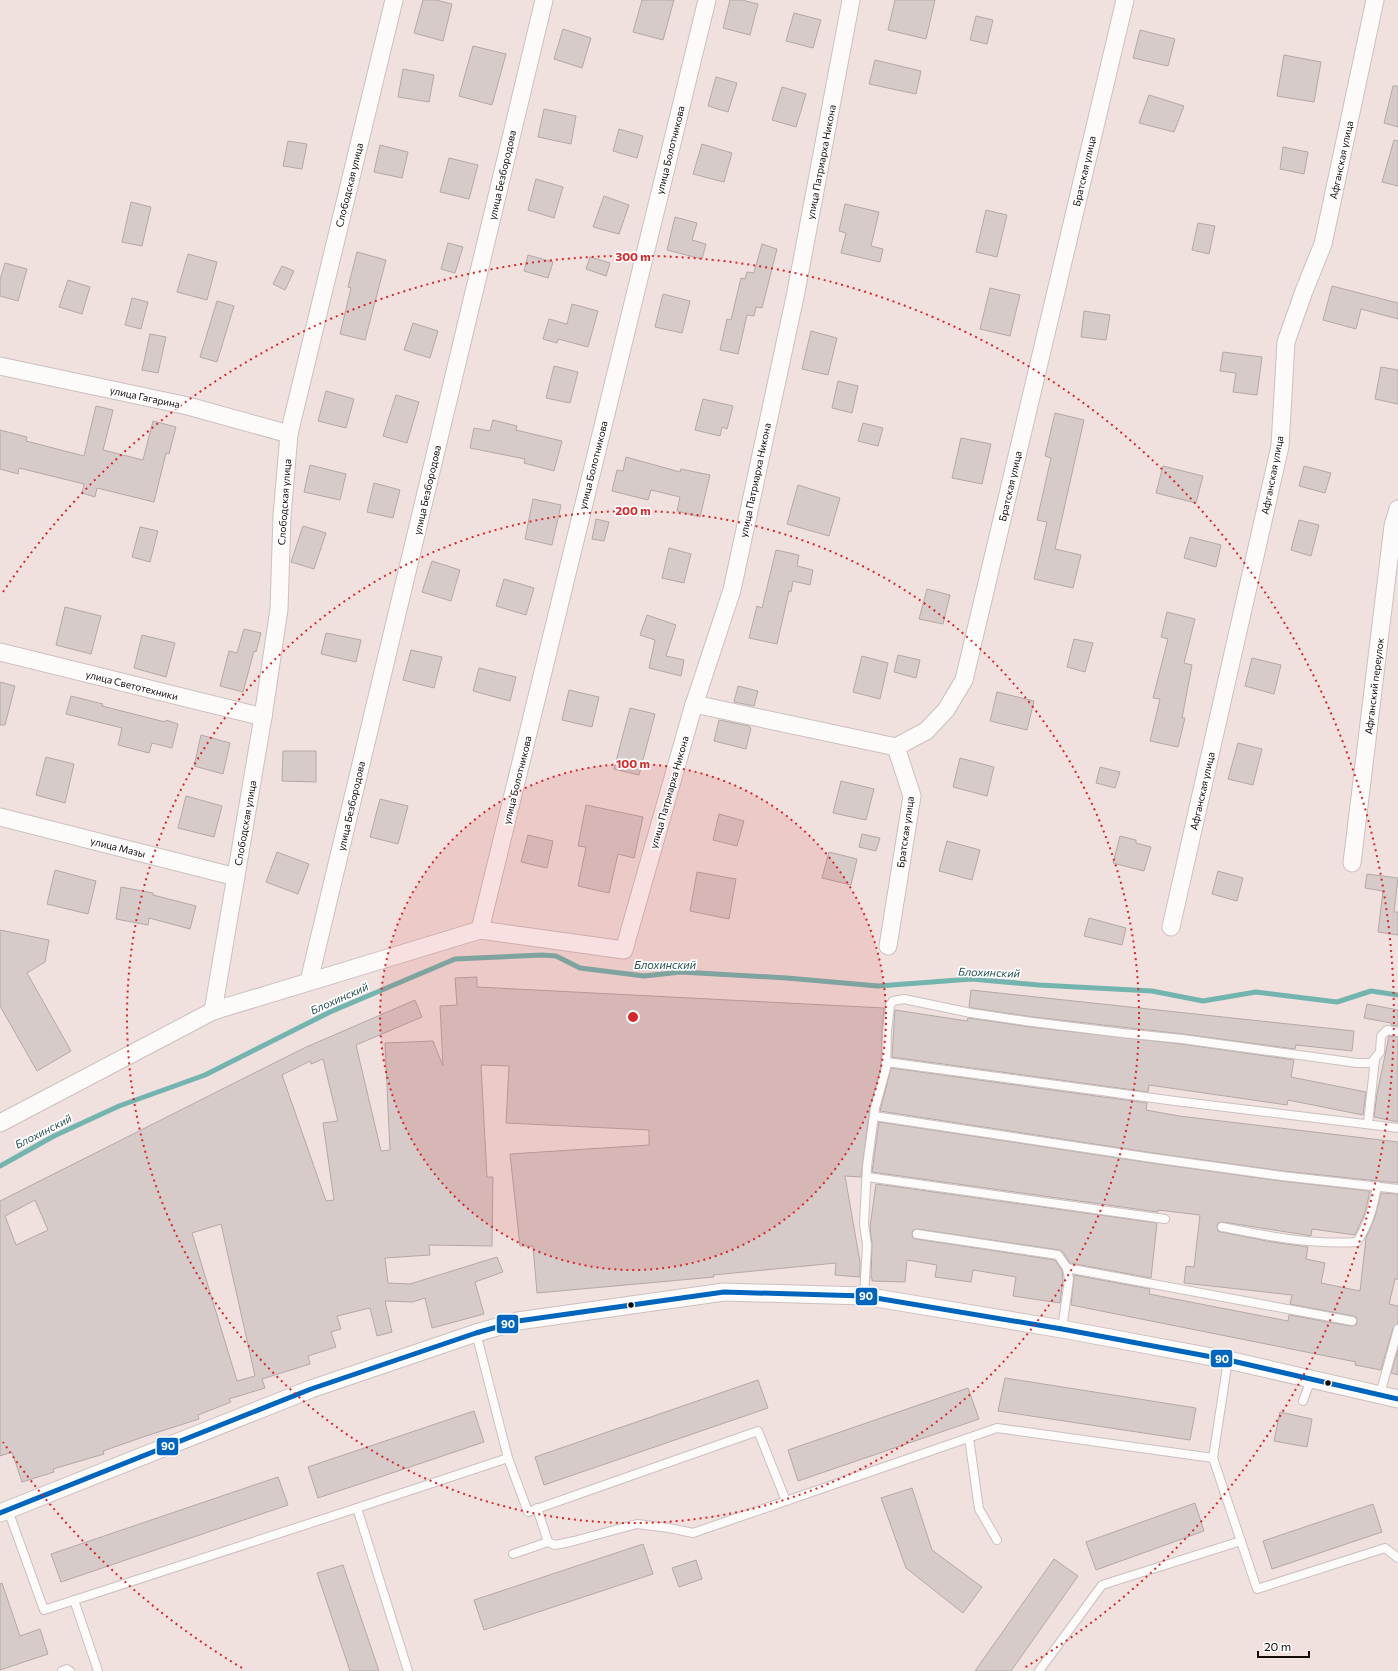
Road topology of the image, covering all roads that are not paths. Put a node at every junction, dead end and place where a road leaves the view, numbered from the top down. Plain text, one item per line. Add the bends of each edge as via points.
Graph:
1 (394, 0) edge
2 (544, 0) edge
3 (707, 0) edge
4 (851, 0) edge
5 (1125, 0) edge
6 (1375, 0) edge
7 (0, 366) edge
8 (289, 434) junction
9 (1398, 509) edge
10 (0, 652) edge
11 (694, 704) junction
12 (263, 717) junction
13 (896, 747) junction
14 (0, 817) edge
15 (1352, 864) dead end
16 (236, 877) junction
17 (1171, 927) dead end
18 (480, 930) junction
19 (888, 946) dead end
20 (309, 981) junction
21 (212, 1011) junction
22 (1398, 1032) edge
23 (1375, 1059) junction
24 (886, 1062) junction
25 (874, 1116) junction
26 (0, 1123) edge
27 (1368, 1123) junction
28 (1398, 1128) edge
29 (867, 1177) junction
30 (1377, 1186) junction
31 (1398, 1188) edge
32 (1165, 1220) dead end
33 (1222, 1228) dead end
34 (917, 1234) dead end
35 (1067, 1268) junction
36 (864, 1296) junction
37 (1352, 1321) dead end
38 (1062, 1329) junction
39 (1398, 1329) edge
40 (476, 1333) junction
41 (1228, 1360) junction
42 (1311, 1379) junction
43 (1380, 1394) junction
44 (1398, 1398) edge
45 (1303, 1401) dead end
46 (969, 1438) junction
47 (508, 1458) junction
48 (1213, 1458) junction
49 (786, 1501) junction
50 (357, 1508) junction
51 (537, 1508) junction
52 (4, 1512) edge
53 (997, 1540) dead end
54 (1241, 1541) junction
55 (548, 1542) junction
56 (514, 1554) dead end
57 (1398, 1558) edge
58 (74, 1600) junction
59 (62, 1671) edge
60 (70, 1671) edge
61 (98, 1671) edge
62 (408, 1671) edge
63 (1039, 1671) edge

1 - 8 street, Слободская улица
2 - 20 street, улица Безбородова
3 - 18 street, улица Болотникова
4 - 11 street, улица Патриарха Никона via 796,292 732,590
5 - 13 street, Братская улица via 964,680 946,710 926,731
6 - 17 street, Афганская улица via 1323,244 1286,342 1280,446
7 - 8 street, улица Гагарина via 188,406
8 - 12 street, Слободская улица via 282,516 279,609
9 - 15 street, Афганский переулок
10 - 12 street, улица Светотехники
11 - 13 street
11 - 18 street, улица Патриарха Никона via 624,950
12 - 16 street, Слободская улица
13 - 19 street, Братская улица via 912,796
14 - 16 street, улица Мазы
16 - 21 street, Слободская улица
18 - 20 street
20 - 21 street
21 - 26 street
22 - 23 lane via 1387,1030 1381,1036 1380,1052
23 - 24 lane via 1371,1063 1357,1062 1122,1033 971,1013 904,999 893,1001 890,1005
23 - 27 lane
24 - 25 lane
24 - 27 lane via 1175,1101
25 - 29 lane
25 - 30 lane via 1159,1160
27 - 28 lane
29 - 32 lane
29 - 36 lane
30 - 31 lane
30 - 33 lane via 1367,1227 1357,1242 1336,1244 1277,1238
34 - 35 lane via 1058,1255
35 - 37 lane
35 - 38 lane via 1069,1280
36 - 38 street
36 - 40 street via 724,1292 518,1321
38 - 41 street
39 - 43 lane
40 - 47 lane
40 - 52 street via 311,1389
41 - 42 street
41 - 48 lane
42 - 43 street
42 - 45 lane
43 - 44 street
46 - 48 lane via 997,1428
46 - 49 lane
46 - 53 lane via 979,1509
47 - 50 lane
47 - 51 lane via 528,1512
48 - 54 lane
49 - 51 lane via 758,1431
49 - 55 lane via 693,1533 637,1524 555,1545
50 - 58 lane
50 - 62 lane
51 - 55 lane
52 - 58 lane via 44,1610
54 - 57 lane via 1257,1589 1385,1548
54 - 63 lane via 1102,1585
55 - 56 lane
58 - 61 lane
59 - 60 lane

